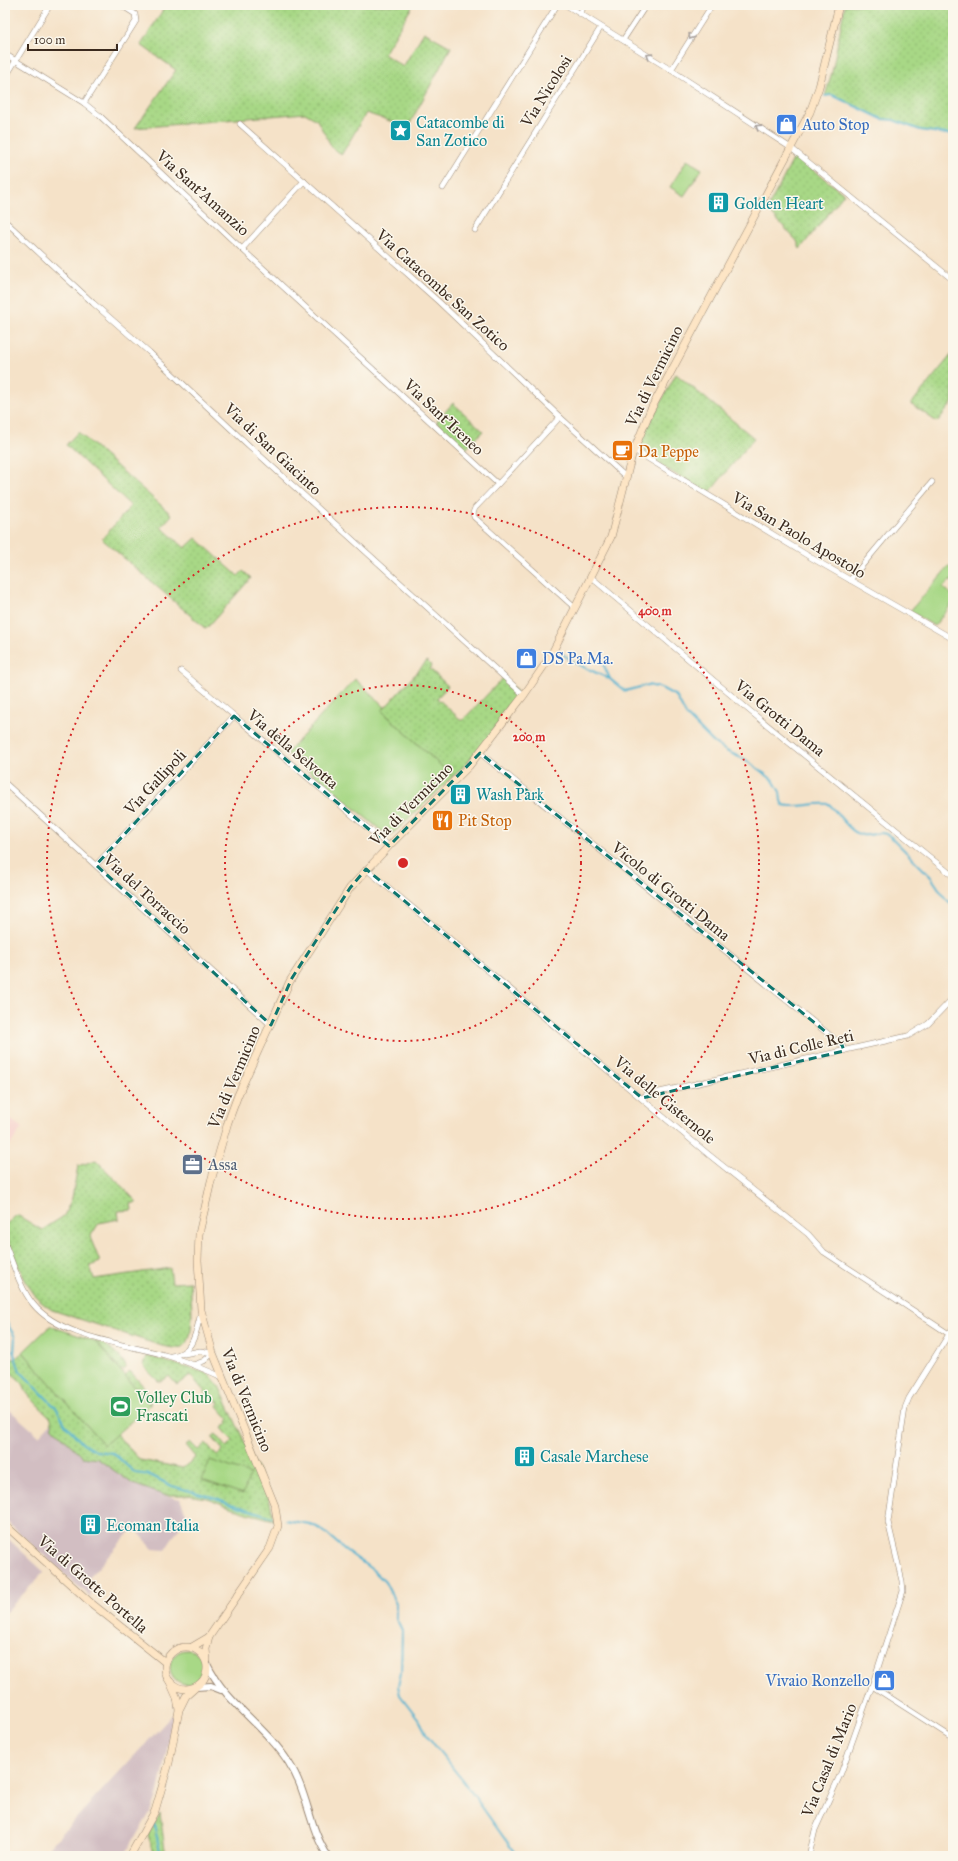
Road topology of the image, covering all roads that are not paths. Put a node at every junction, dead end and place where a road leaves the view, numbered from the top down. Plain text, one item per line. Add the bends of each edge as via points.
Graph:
1 (50, 5) edge
2 (121, 5) edge
3 (557, 5) edge
4 (566, 5) edge
5 (585, 5) edge
6 (646, 5) edge
7 (712, 5) edge
8 (839, 5) edge
9 (580, 13) junction
10 (600, 27) junction
11 (623, 40) junction
12 (5, 54) edge
13 (16, 61) junction
14 (671, 70) junction
15 (5, 78) edge
16 (84, 103) junction
17 (240, 124) dead end
18 (791, 148) junction
19 (304, 181) junction
20 (442, 188) dead end
21 (5, 221) edge
22 (475, 230) dead end
23 (242, 249) junction
24 (953, 280) edge
25 (560, 417) junction
26 (634, 450) junction
27 (626, 477) junction
28 (932, 482) dead end
29 (498, 484) junction
30 (592, 578) junction
31 (850, 580) junction
32 (575, 608) junction
33 (953, 639) edge
34 (181, 671) dead end
35 (524, 695) junction
36 (234, 716) junction
37 (480, 753) junction
38 (5, 783) edge
39 (389, 846) junction
40 (96, 865) junction
41 (366, 870) junction
42 (953, 876) edge
43 (953, 998) edge
44 (271, 1025) junction
45 (844, 1051) junction
46 (642, 1098) junction
47 (5, 1244) edge
48 (202, 1313) junction
49 (953, 1328) edge
50 (951, 1336) edge
51 (213, 1353) junction
52 (180, 1354) junction
53 (168, 1356) junction
54 (193, 1365) junction
55 (222, 1377) junction
56 (5, 1525) edge
57 (209, 1637) junction
58 (192, 1647) junction
59 (165, 1662) junction
60 (207, 1664) junction
61 (170, 1682) junction
62 (872, 1686) junction
63 (196, 1687) junction
64 (224, 1692) junction
65 (179, 1710) junction
66 (953, 1738) edge
67 (130, 1856) edge
68 (328, 1856) edge
69 (808, 1856) edge

1 - 13 street
2 - 16 street via 135,14 136,21
3 - 20 street
4 - 9 street
5 - 9 street
6 - 11 street
7 -> 14 street
8 - 18 main road, Via di Vermicino via 814,102
9 - 10 street
10 - 11 street
10 - 22 street, Via Nicolosi
14 -> 11 street
12 - 13 street, Via Sant'Amanzio
13 - 15 street
13 - 16 street, Via Sant'Amanzio
18 -> 14 street
16 - 23 street, Via Sant'Amanzio
17 - 19 street, Via Catacombe San Zotico
18 - 24 street
18 - 26 main road, Via di Vermicino via 660,392
19 - 23 street, Via Sant'Amanzio
19 - 25 street, Via Catacombe San Zotico via 439,302
21 - 35 street, Via di San Giacinto
23 - 29 street, Via Sant'Ireneo
25 - 27 street, Via Catacombe San Zotico
25 - 29 street
26 - 27 main road, Via di Vermicino
26 - 31 street, Via San Paolo Apostolo
27 - 30 main road, Via di Vermicino via 612,535
28 - 31 street
29 - 32 street via 474,510 474,517
30 - 32 main road, Via di Vermicino
30 - 42 street, Via Grotti Dama
31 - 33 street, Via San Paolo Apostolo
32 - 35 main road, Via di Vermicino via 550,657
34 - 36 street, Via della Selvotta
35 - 37 main road, Via di Vermicino
36 - 39 street, Via della Selvotta
36 - 40 street, Via Gallipoli
37 - 39 main road, Via di Vermicino
37 - 45 street, Vicolo di Grotti Dama via 842,1045
38 - 40 street, Via del Torraccio
39 - 41 main road, Via di Vermicino
40 - 44 street, Via del Torraccio
41 - 44 main road, Via di Vermicino via 350,888 297,970
41 - 46 street, Via delle Cisternole
43 - 45 street, Via di Colle Reti via 928,1024 913,1034
44 - 48 main road, Via di Vermicino via 235,1103 209,1187 198,1251
45 - 46 street, Via di Colle Reti via 646,1095
46 - 50 street, Via delle Cisternole via 808,1234 824,1252
47 - 53 street via 29,1298 50,1319 76,1331
48 - 51 main road, Via di Vermicino
48 - 52 street via 192,1343
49 - 50 street
50 - 62 street, Via Casal di Mario via 909,1398 905,1408 888,1522 903,1591
51 - 52 street via 200,1351
51 - 54 street
51 - 55 main road, Via di Vermicino
52 - 53 street
53 - 54 street
54 - 55 street
55 - 57 main road, Via di Vermicino via 275,1506 278,1523 269,1551
56 - 59 main road, Via di Grotte Portella via 91,1603
57 - 58 main road, Via di Vermicino
57 - 60 main road, Via di Vermicino via 206,1649
58 - 59 main road via 173,1651
58 - 60 main road via 202,1653
59 - 61 main road via 166,1676
60 - 63 main road via 206,1678
60 - 64 street
61 - 63 main road via 182,1689
61 - 65 main road
62 - 66 street
62 - 69 street, Via Casal di Mario via 841,1773 815,1830
63 - 64 street via 211,1686
63 - 65 main road via 186,1696
64 - 68 street via 289,1762 301,1785 318,1837
65 - 67 main road via 160,1796

